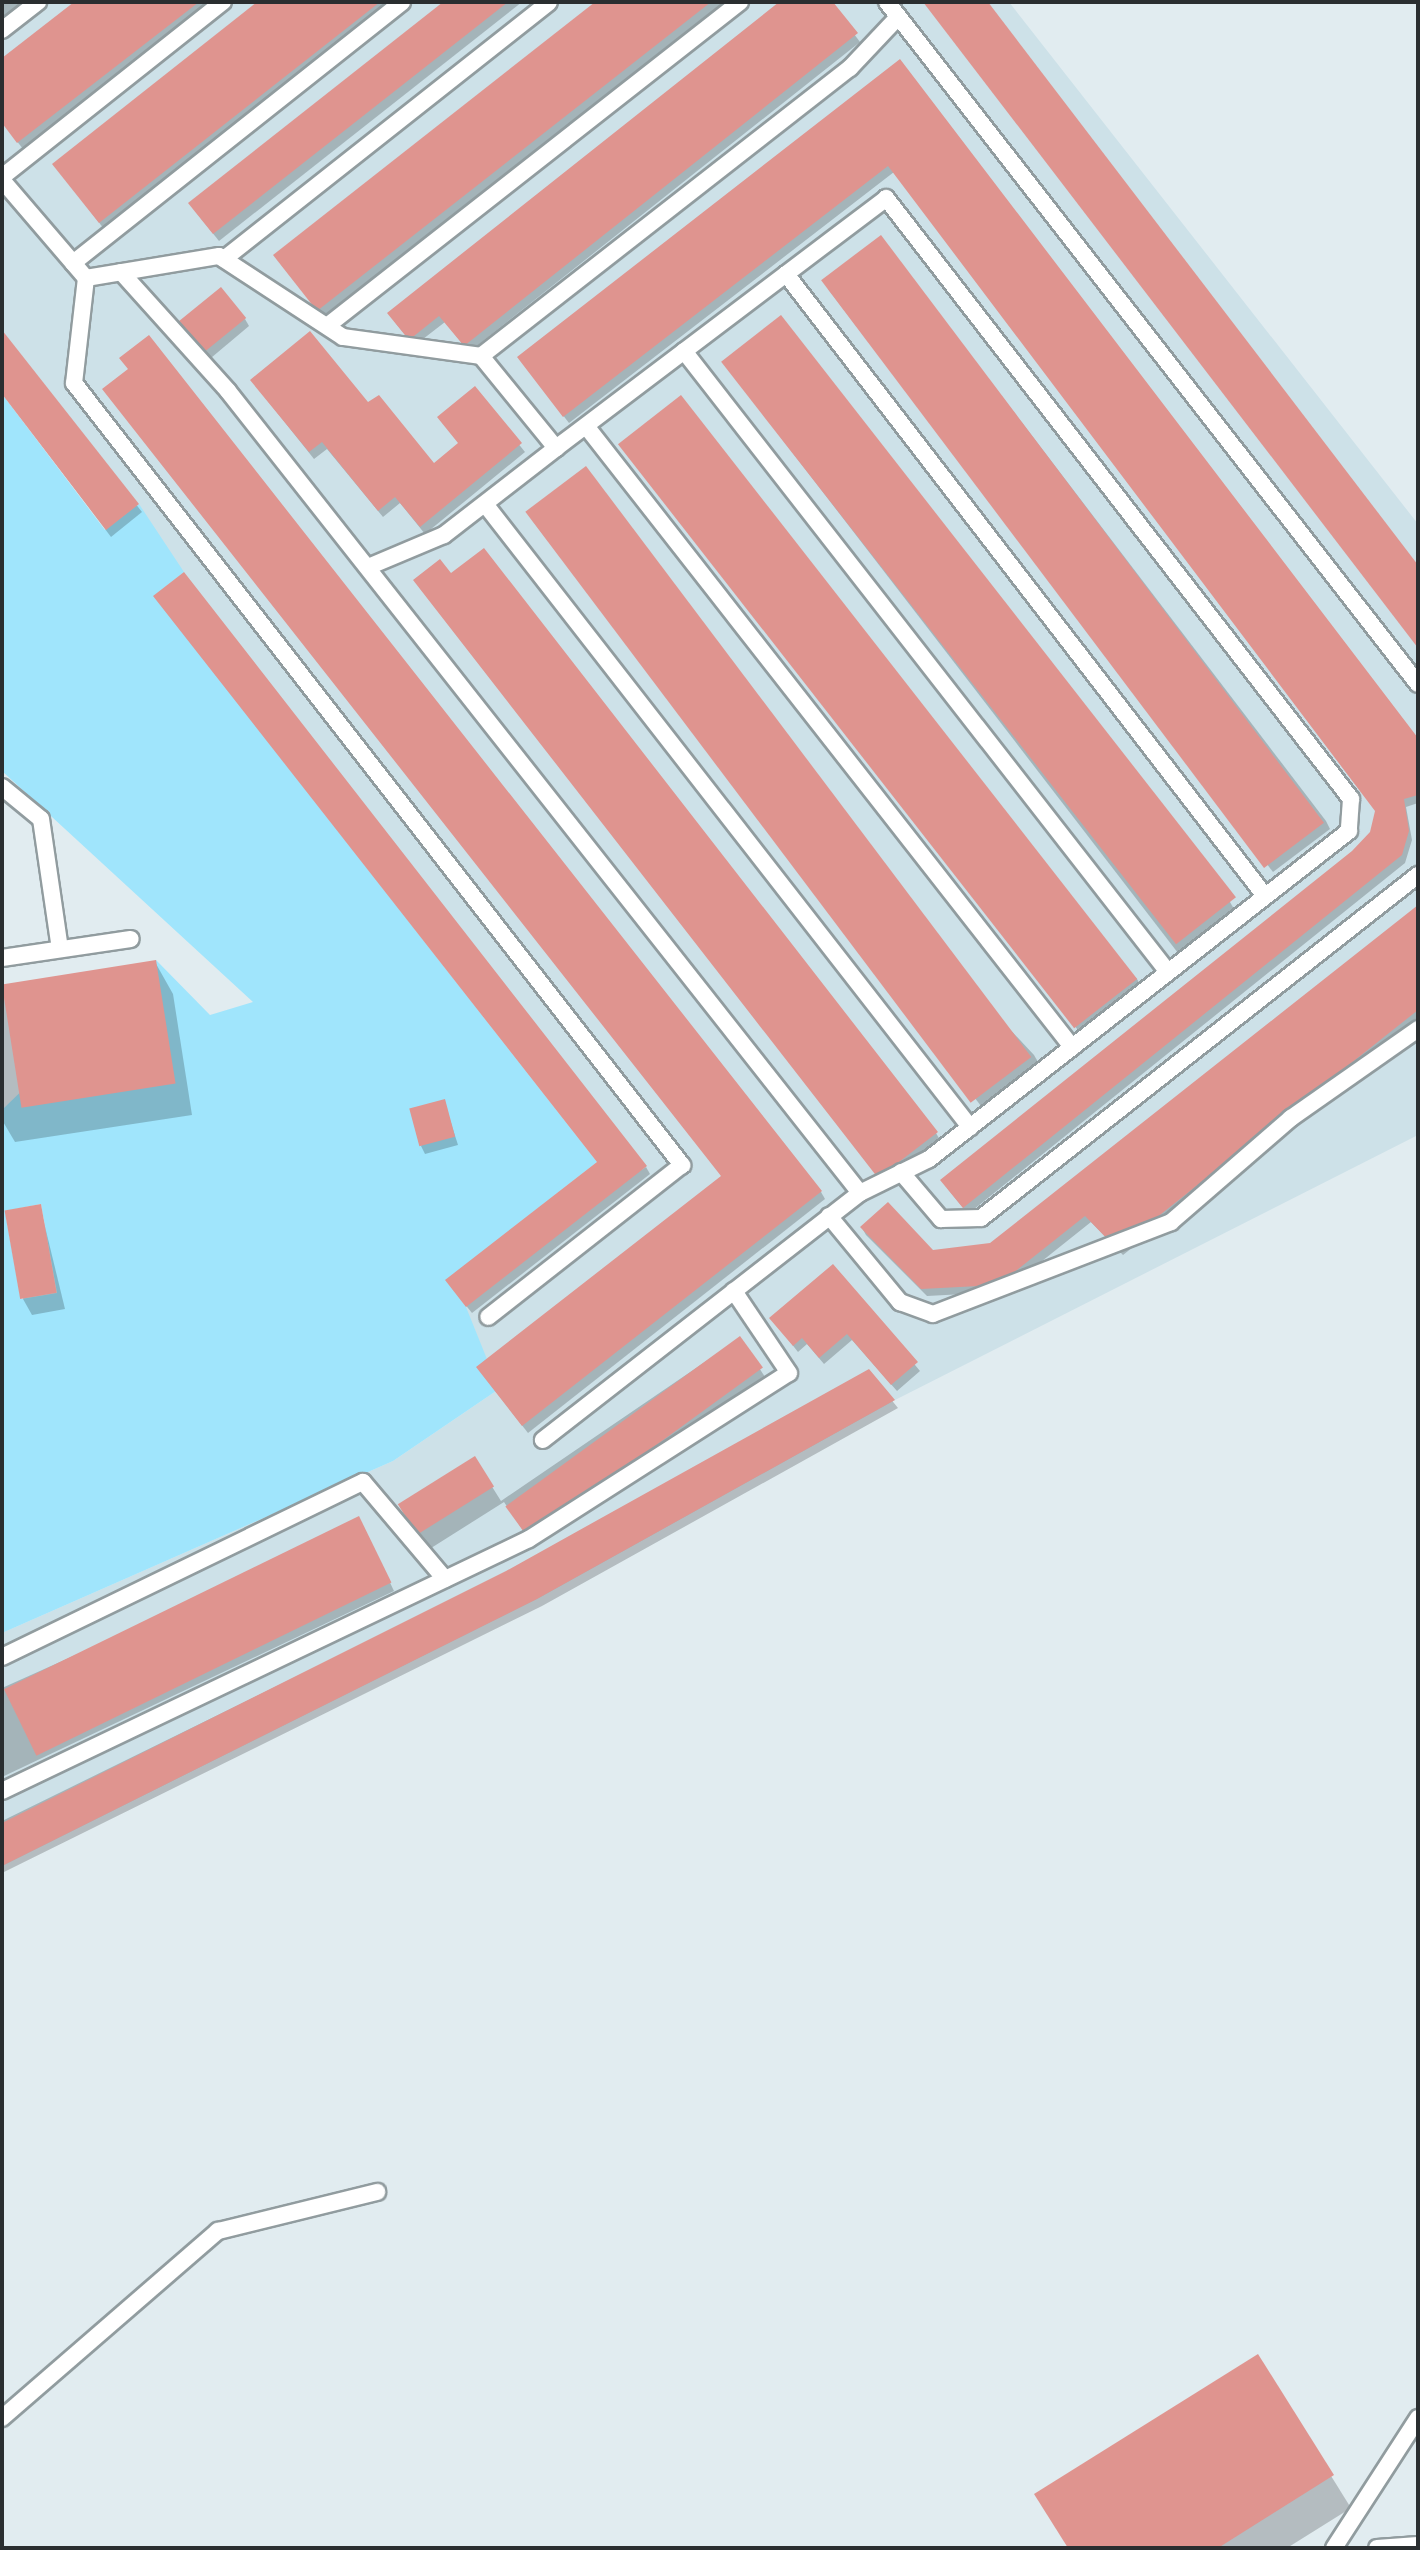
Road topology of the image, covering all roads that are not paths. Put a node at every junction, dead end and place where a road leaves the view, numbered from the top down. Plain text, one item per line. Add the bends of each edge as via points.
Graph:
1 (38, 2) edge
2 (223, 2) edge
3 (402, 2) edge
4 (549, 2) edge
5 (740, 2) edge
6 (887, 2) edge
7 (898, 17) junction
8 (2, 30) edge
9 (2, 178) edge
10 (224, 259) junction
11 (73, 263) junction
12 (121, 272) junction
13 (786, 274) junction
14 (86, 278) junction
15 (327, 326) junction
16 (684, 351) junction
17 (481, 356) junction
18 (586, 426) junction
19 (556, 448) junction
20 (485, 504) junction
21 (368, 567) junction
22 (1418, 684) edge
23 (2, 787) edge
24 (1418, 875) edge
25 (1265, 896) junction
26 (131, 939) dead end
27 (60, 949) junction
28 (2, 958) edge
29 (1168, 972) junction
30 (1418, 1029) edge
31 (1072, 1047) junction
32 (970, 1127) junction
33 (901, 1172) junction
34 (860, 1193) junction
35 (829, 1216) junction
36 (734, 1291) junction
37 (488, 1317) dead end
38 (543, 1440) dead end
39 (445, 1579) junction
40 (2, 1657) edge
41 (2, 1791) edge
42 (377, 2192) dead end
43 (2, 2418) edge
44 (1418, 2418) edge
45 (1418, 2545) edge
46 (1334, 2548) edge
47 (1377, 2548) edge

1 - 8 lane
2 - 9 lane
3 - 11 lane
4 - 10 lane
5 - 15 lane
6 - 7 lane
7 - 17 lane via 850,68
7 - 22 lane
9 - 11 lane
10 - 12 lane
10 - 15 lane
11 - 14 lane
12 - 14 lane
12 - 21 lane via 228,391
13 - 16 lane
13 - 25 lane
13 - 25 lane via 886,198 1351,799 1349,831
14 - 37 lane via 74,383 682,1165
15 - 17 lane via 343,337
16 - 18 lane
16 - 29 lane
17 - 19 lane
18 - 19 lane
18 - 31 lane
19 - 20 lane
20 - 21 lane via 444,535
20 - 32 lane
21 - 34 lane
23 - 27 lane via 41,819
24 - 33 lane via 981,1218 941,1219
25 - 29 lane
26 - 27 lane
27 - 28 lane
29 - 31 lane
30 - 35 lane via 1291,1118 1171,1222 933,1314 900,1302
31 - 32 lane
32 - 33 lane
33 - 34 lane
34 - 35 lane
35 - 36 lane
36 - 38 lane
36 - 39 lane via 789,1373 529,1539
39 - 40 lane via 363,1482
39 - 41 lane
42 - 43 lane via 218,2231
44 - 46 lane
45 - 47 lane

